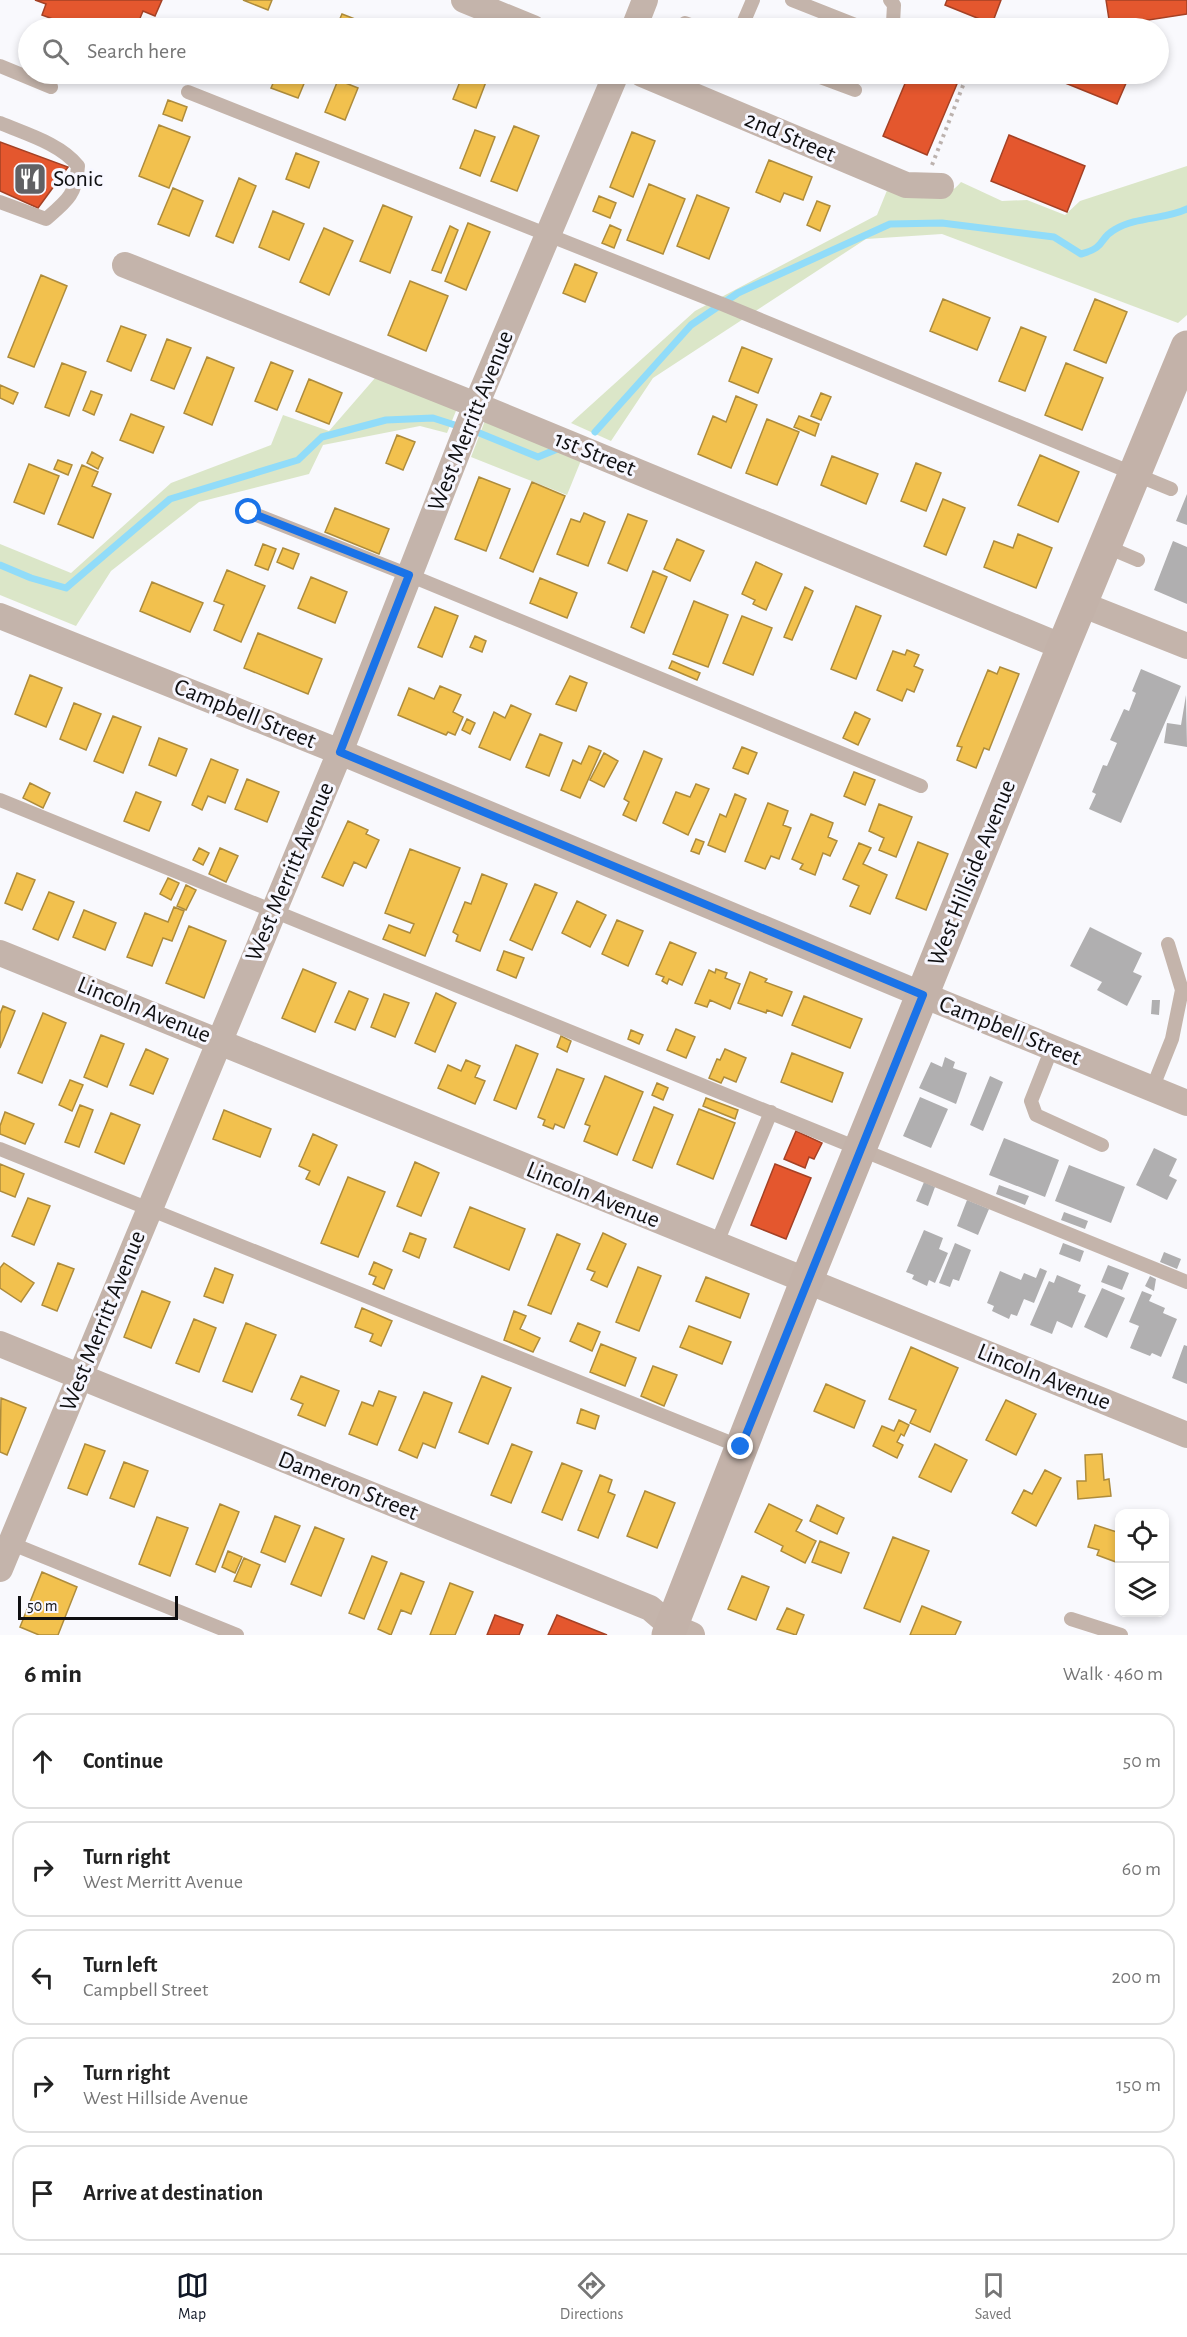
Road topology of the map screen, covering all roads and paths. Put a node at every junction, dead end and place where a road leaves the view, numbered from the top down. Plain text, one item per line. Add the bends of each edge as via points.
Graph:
1 (464, 0) edge
2 (645, 0) edge
3 (753, 0) edge
4 (792, 0) edge
5 (890, 0) edge
6 (508, 18) edge
7 (638, 18) edge
8 (745, 18) edge
9 (838, 18) edge
10 (893, 18) edge
11 (0, 66) edge
12 (18, 73) edge
13 (44, 84) edge
14 (612, 84) edge
15 (666, 84) edge
16 (839, 84) edge
17 (964, 84) edge
18 (51, 87) dead end
19 (855, 90) dead end
20 (188, 92) dead end
21 (0, 123) edge
22 (935, 179) joint
23 (0, 202) edge
24 (548, 235) junction
25 (125, 265) dead end
26 (1187, 347) edge
27 (475, 409) junction
28 (1135, 474) junction
29 (1171, 489) dead end
30 (249, 512) dead end
31 (1105, 546) junction
32 (1138, 560) dead end
33 (409, 575) junction
34 (1081, 604) junction
35 (0, 616) edge
36 (1187, 646) edge
37 (1063, 647) junction
38 (340, 752) junction
39 (921, 786) dead end
40 (0, 800) edge
41 (273, 912) junction
42 (1168, 944) dead end
43 (0, 953) edge
44 (923, 995) junction
45 (219, 1040) junction
46 (1052, 1048) junction
47 (1152, 1089) junction
48 (1187, 1103) edge
49 (771, 1112) junction
50 (1102, 1145) dead end
51 (861, 1148) junction
52 (0, 1149) edge
53 (149, 1210) junction
54 (716, 1245) junction
55 (806, 1282) junction
56 (1187, 1282) edge
57 (0, 1344) edge
58 (80, 1377) junction
59 (1187, 1435) edge
60 (741, 1447) junction
61 (5, 1541) edge
62 (0, 1569) edge
63 (1071, 1620) dead end
64 (677, 1632) edge
65 (237, 1635) edge
66 (1121, 1635) edge

1 - 6 street
2 - 7 street
3 - 8 lane
4 - 9 lane
5 - 10 lane via 894,5
11 - 12 lane
13 - 18 lane
14 - 24 street, West Merritt Avenue
15 - 22 street, 2nd Street via 906,185
16 - 19 lane
17 - 22 path
20 - 24 lane
21 - 23 lane via 61,150 78,166 71,197 46,219
24 - 27 street, West Merritt Avenue
24 - 28 lane
25 - 27 street, 1st Street
26 - 28 street, West Hillside Avenue
27 - 33 street, West Merritt Avenue
27 - 37 street, 1st Street
28 - 29 lane
28 - 31 street, West Hillside Avenue
30 - 33 lane
31 - 32 lane
31 - 34 street, West Hillside Avenue
33 - 38 street, West Merritt Avenue
33 - 39 lane
34 - 36 street
34 - 37 street, West Hillside Avenue
35 - 38 street, Campbell Street
37 - 44 street, West Hillside Avenue
38 - 41 street, West Merritt Avenue
38 - 44 street, Campbell Street
40 - 41 lane
41 - 45 street, West Merritt Avenue
41 - 49 lane
42 - 47 lane via 1182,990 1172,1039
43 - 45 street, Lincoln Avenue
44 - 46 street, Campbell Street
44 - 51 street, West Hillside Avenue
45 - 53 street, West Merritt Avenue
45 - 54 street, Lincoln Avenue
46 - 47 street, Campbell Street
46 - 50 lane via 1031,1101 1036,1114
47 - 48 street, Campbell Street
49 - 51 lane
49 - 54 lane
51 - 55 street, West Hillside Avenue
51 - 56 lane
52 - 53 lane
53 - 58 street, West Merritt Avenue
53 - 60 lane
54 - 55 street, Lincoln Avenue
55 - 59 street, Lincoln Avenue
55 - 60 street, West Hillside Avenue
57 - 58 street, Dameron Street
58 - 61 street, West Merritt Avenue
58 - 64 street, Dameron Street via 650,1608
60 - 64 street, West Hillside Avenue
61 - 62 street, West Merritt Avenue
61 - 65 lane
63 - 66 lane

